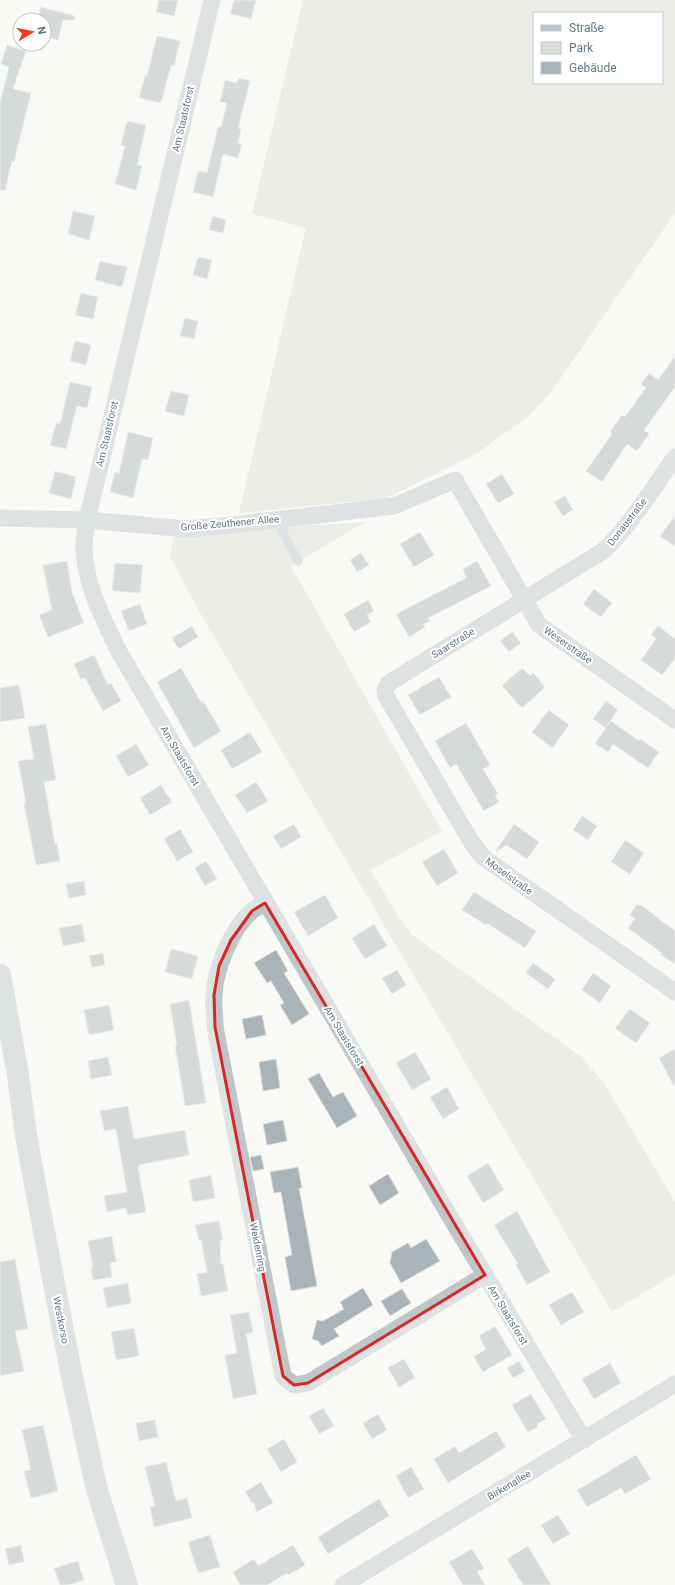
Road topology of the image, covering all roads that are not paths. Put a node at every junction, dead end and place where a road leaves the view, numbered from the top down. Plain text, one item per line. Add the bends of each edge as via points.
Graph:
1 (212, 0) edge
2 (675, 457) edge
3 (455, 480) joint
4 (0, 518) edge
5 (279, 519) junction
6 (87, 520) junction
7 (298, 561) dead end
8 (525, 599) junction
9 (385, 690) joint
10 (675, 720) edge
11 (265, 903) junction
12 (0, 975) edge
13 (675, 992) edge
14 (485, 1275) junction
15 (674, 1384) edge
16 (584, 1440) junction
17 (127, 1585) edge
18 (343, 1585) edge

1 - 6 street, Am Staatsforst
2 - 8 street, Donaustraße via 604,551
3 - 5 street, Große Zeuthener Allee via 394,506
3 - 8 street, Weserstraße
4 - 6 street, Große Zeuthener Allee
5 - 6 street, Große Zeuthener Allee via 186,528
5 - 7 lane via 288,544
6 - 11 street, Am Staatsforst via 84,550 89,579 99,611 118,650
8 - 9 street, Saarstraße via 389,683
8 - 10 street, Weserstraße via 539,625
9 - 13 street, Moselstraße via 386,696 468,838 484,858
11 - 14 street, Am Staatsforst
11 - 14 street, Weidenring via 252,911 241,923 219,966 214,996 215,1027 283,1376 294,1384 308,1383
12 - 17 street, Westkorso via 26,1135 72,1376 97,1490
14 - 16 street, Am Staatsforst
15 - 16 street, Birkenallee
16 - 18 street, Birkenallee

